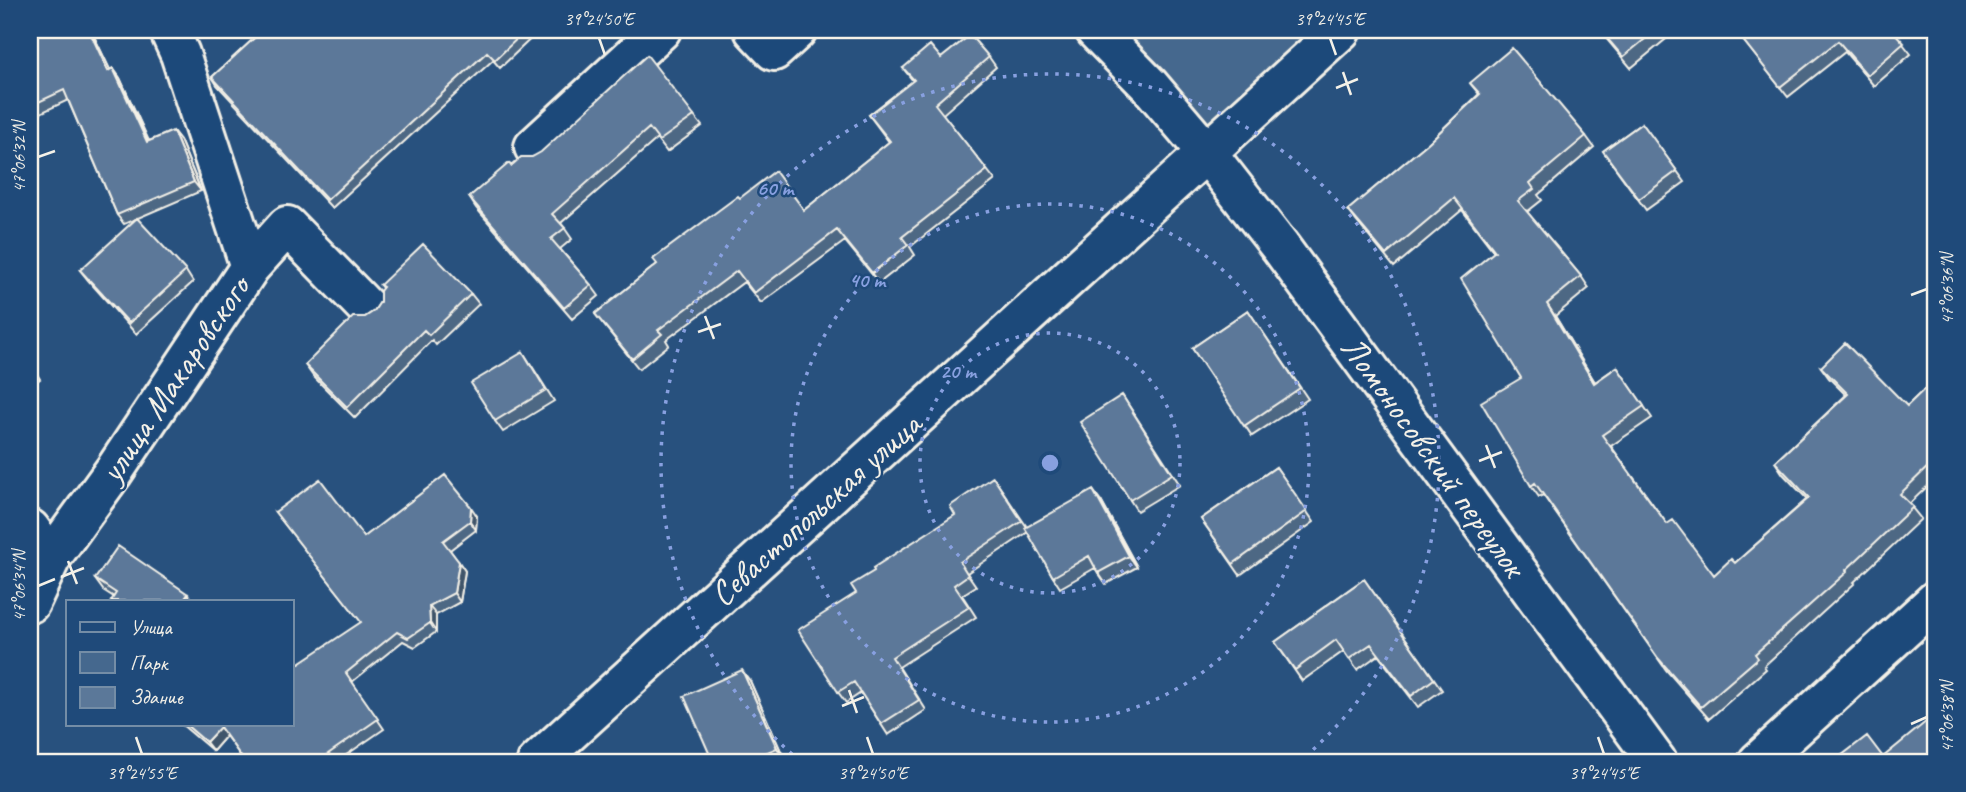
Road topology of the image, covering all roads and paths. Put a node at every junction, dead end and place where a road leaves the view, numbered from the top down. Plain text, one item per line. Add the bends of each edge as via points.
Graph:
1 (661, 30) edge
2 (754, 30) edge
3 (797, 30) edge
4 (1341, 30) edge
5 (1116, 37) edge
6 (185, 38) edge
7 (534, 147) dead end
8 (1207, 153) junction
9 (250, 267) junction
10 (366, 307) dead end
11 (40, 543) edge
12 (1936, 600) edge
13 (30, 603) edge
14 (537, 762) edge
15 (1657, 762) edge
16 (1758, 762) edge

1 - 7 street
2 - 3 street via 774,51
4 - 8 street, Севастопольская улица
5 - 8 street, Ломоносовский переулок
6 - 9 street, улица Макаровского
8 - 14 street, Севастопольская улица
8 - 15 street, Ломоносовский переулок via 1282,248
9 - 10 street via 287,226
9 - 11 street, улица Макаровского via 114,471
11 - 13 street, улица Макаровского
12 - 16 street

